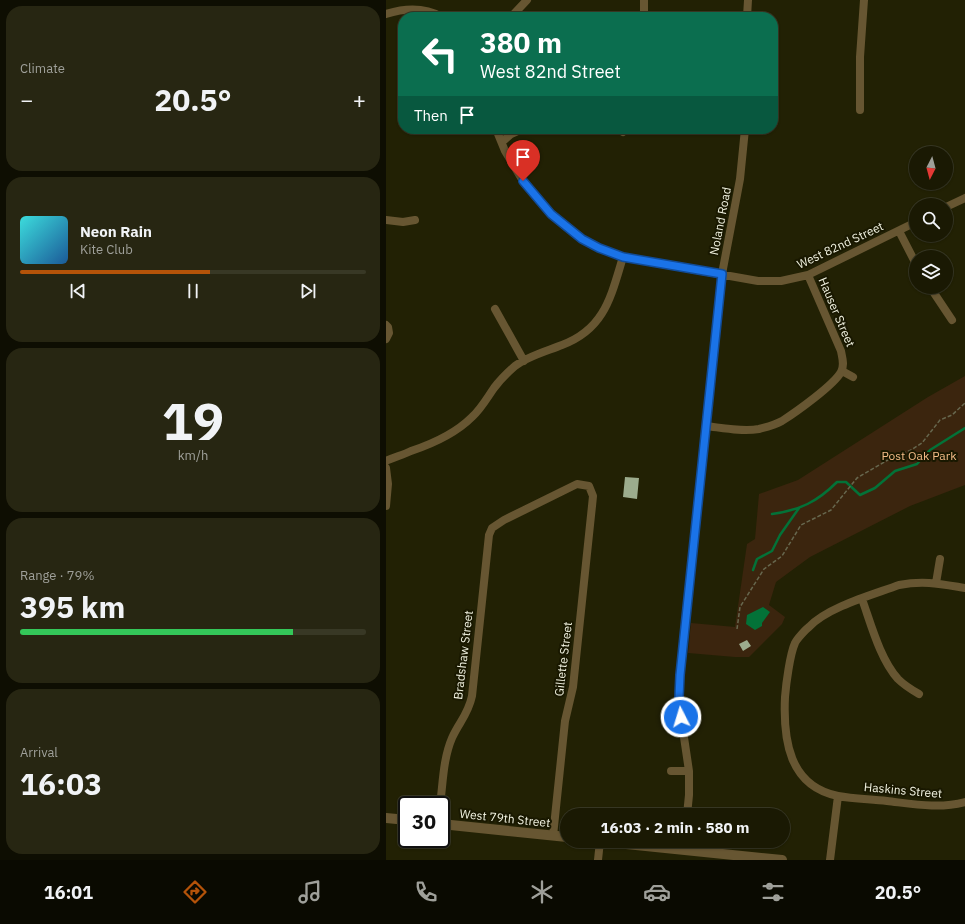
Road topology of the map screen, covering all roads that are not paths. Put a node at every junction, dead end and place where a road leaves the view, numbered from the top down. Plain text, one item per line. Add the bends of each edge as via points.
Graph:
1 (416, 0) edge
2 (527, 0) edge
3 (644, 0) edge
4 (748, 0) edge
5 (864, 0) edge
6 (416, 9) junction
7 (430, 12) edge
8 (516, 12) edge
9 (644, 12) edge
10 (747, 12) edge
11 (386, 14) edge
12 (860, 110) dead end
13 (498, 134) edge
14 (511, 134) edge
15 (745, 134) edge
16 (502, 142) junction
17 (965, 198) edge
18 (953, 204) edge
19 (386, 220) edge
20 (415, 220) dead end
21 (909, 226) edge
22 (899, 231) junction
23 (909, 250) edge
24 (623, 257) junction
25 (722, 274) junction
26 (808, 275) junction
27 (935, 294) edge
28 (495, 309) dead end
29 (952, 320) dead end
30 (386, 326) edge
31 (386, 340) edge
32 (524, 361) junction
33 (842, 371) junction
34 (853, 377) dead end
35 (706, 426) junction
36 (386, 462) edge
37 (386, 468) edge
38 (589, 486) joint
39 (386, 506) edge
40 (940, 559) dead end
41 (936, 583) junction
42 (965, 588) edge
43 (862, 599) junction
44 (919, 694) dead end
45 (671, 771) dead end
46 (689, 771) junction
47 (441, 796) edge
48 (838, 796) junction
49 (965, 802) edge
50 (688, 808) edge
51 (386, 818) edge
52 (398, 819) edge
53 (450, 825) edge
54 (553, 836) junction
55 (560, 837) edge
56 (599, 848) edge
57 (704, 848) edge
58 (598, 860) edge
59 (782, 860) edge
60 (830, 860) edge

1 - 6 street
2 - 8 street
3 - 9 street
4 - 10 street
5 - 12 street
6 - 7 street
6 - 11 street
13 - 16 street, West 82nd Street
14 - 16 street
15 - 25 street, Noland Road via 742,165
16 - 24 street, West 82nd Street via 523,181 551,214 582,239
17 - 18 street
19 - 20 street
21 - 22 street, West 82nd Street
22 - 23 street
22 - 26 street, West 82nd Street
24 - 25 street, West 82nd Street
24 - 32 street via 610,299 592,327 570,342
25 - 26 street, West 82nd Street via 758,281 781,281
25 - 35 street, Noland Road
26 - 33 street, Hauser Street via 840,350 844,362
27 - 29 street
28 - 32 street
30 - 31 street via 389,333
32 - 36 street via 503,377 480,409 462,426
33 - 34 street
33 - 35 street via 827,388 782,421 770,426 743,430
35 - 46 street, Noland Road via 680,675 679,697
37 - 39 street
38 - 47 street, Bradshaw Street via 577,484 492,528 489,535 472,696 447,750
38 - 54 street, Gillette Street via 593,496 592,506 573,686 565,722
40 - 41 street
41 - 42 street
41 - 43 street via 904,584
43 - 44 street via 877,640 893,672 899,680
43 - 48 street via 826,613 808,627 795,643 789,667 786,692 787,741 792,760 814,787
45 - 46 street
46 - 50 street, Noland Road
48 - 49 street, Haskins Street via 945,806
48 - 60 street
51 - 52 street
53 - 54 street, West 79th Street
54 - 55 street, West 79th Street
56 - 58 street
57 - 59 street

